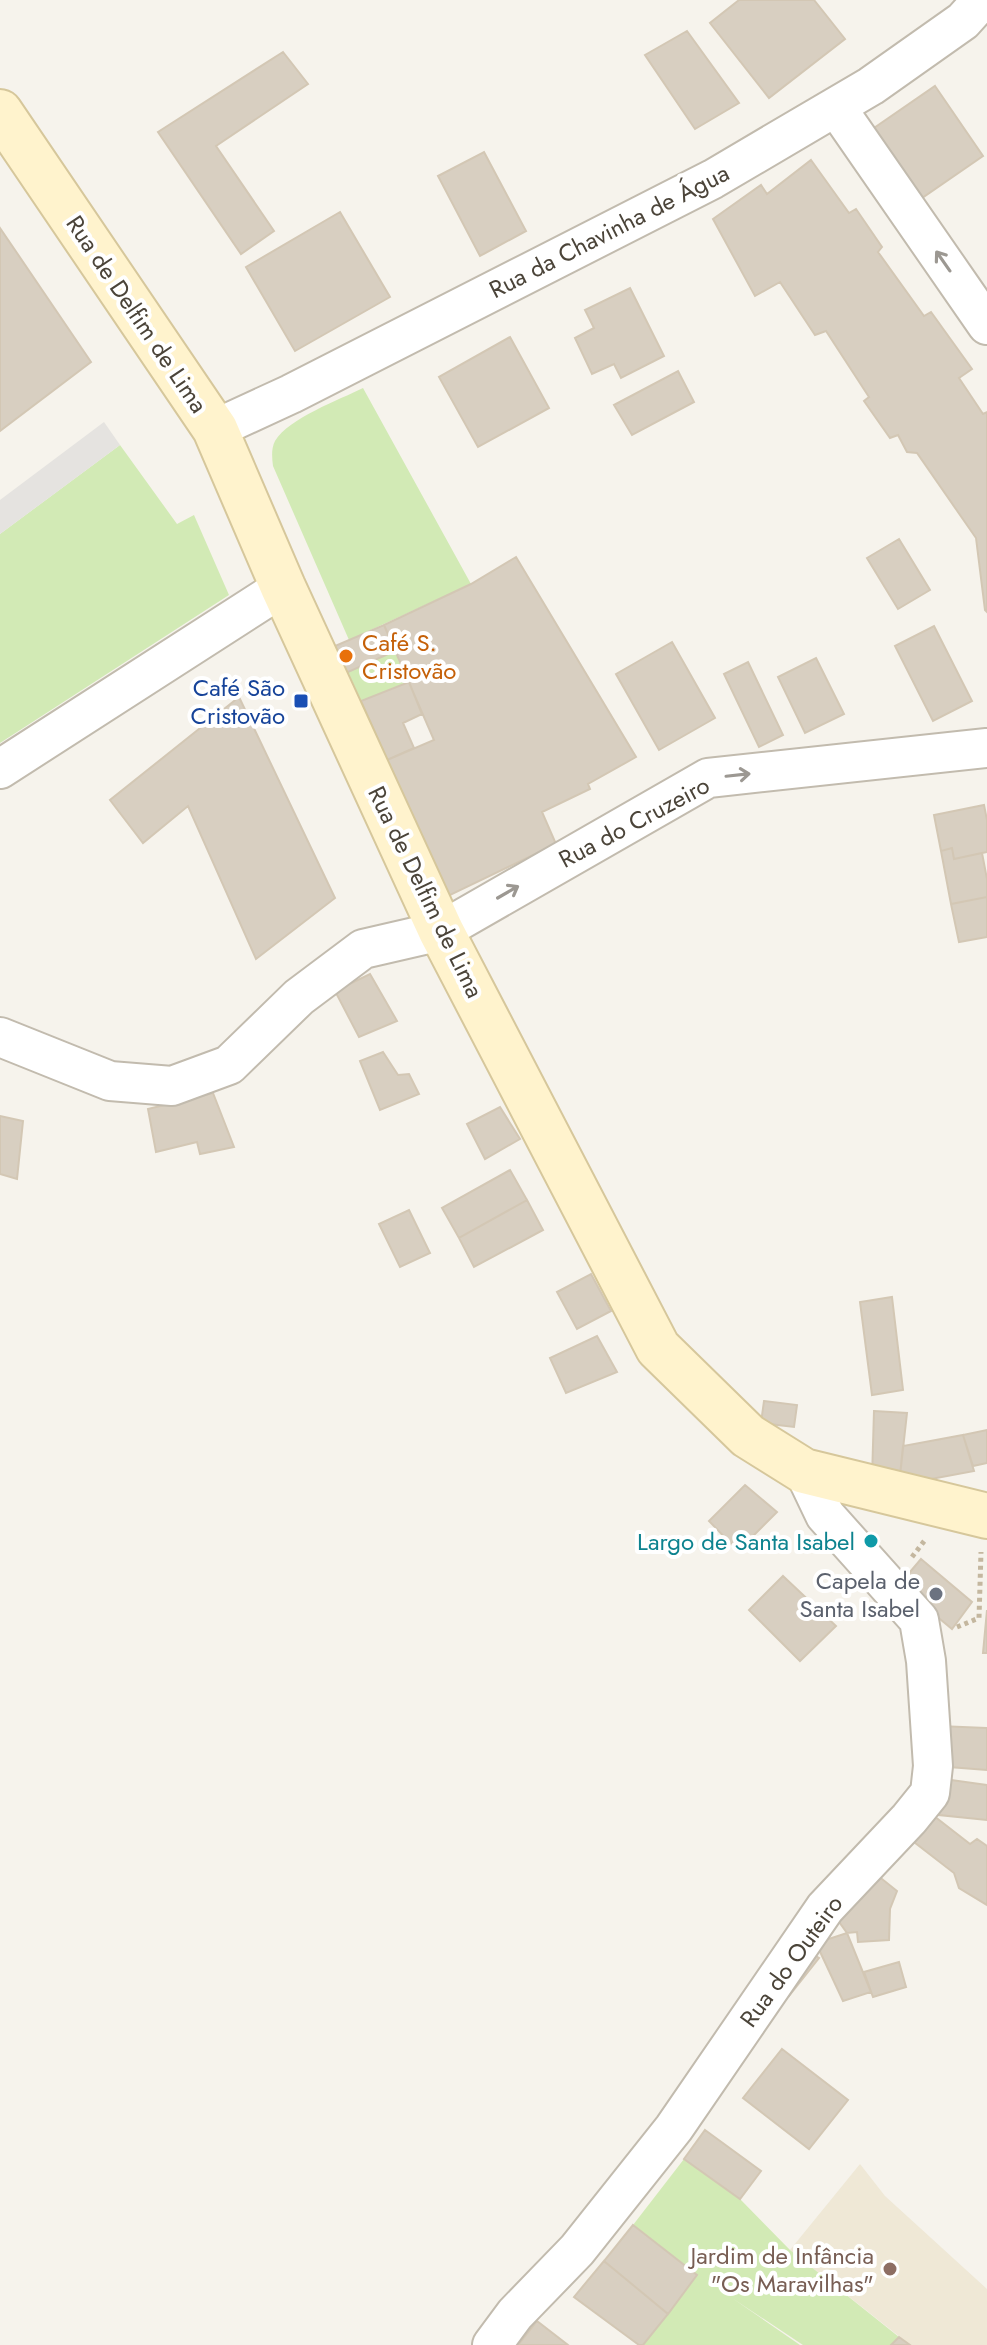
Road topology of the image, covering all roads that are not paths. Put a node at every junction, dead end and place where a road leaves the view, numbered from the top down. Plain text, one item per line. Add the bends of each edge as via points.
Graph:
1 (982, 0) edge
2 (836, 107) junction
3 (0, 112) edge
4 (987, 325) edge
5 (215, 429) junction
6 (283, 587) junction
7 (987, 748) edge
8 (0, 769) edge
9 (441, 931) junction
10 (0, 1037) edge
11 (804, 1471) junction
12 (974, 1513) edge
13 (492, 2345) edge

1 - 2 street, Rua da Chavinha de Água via 963,21
4 -> 2 street
2 - 5 street, Rua da Chavinha de Água via 713,179
3 - 5 main road, Rua de Delfim de Lima
5 - 6 main road, Rua de Delfim de Lima
6 - 8 street
6 - 9 main road, Rua de Delfim de Lima
9 -> 7 street, Rua do Cruzeiro via 708,778
9 - 10 street, Rua do Cruzeiro via 363,949 299,997 229,1065 172,1086 110,1081
9 - 11 main road, Rua de Delfim de Lima via 658,1348 748,1436
11 - 12 main road, Rua de Delfim de Lima
11 - 13 street, Rua do Outeiro via 825,1515 919,1620 933,1766 930,1793 825,1908 674,2128 577,2250

